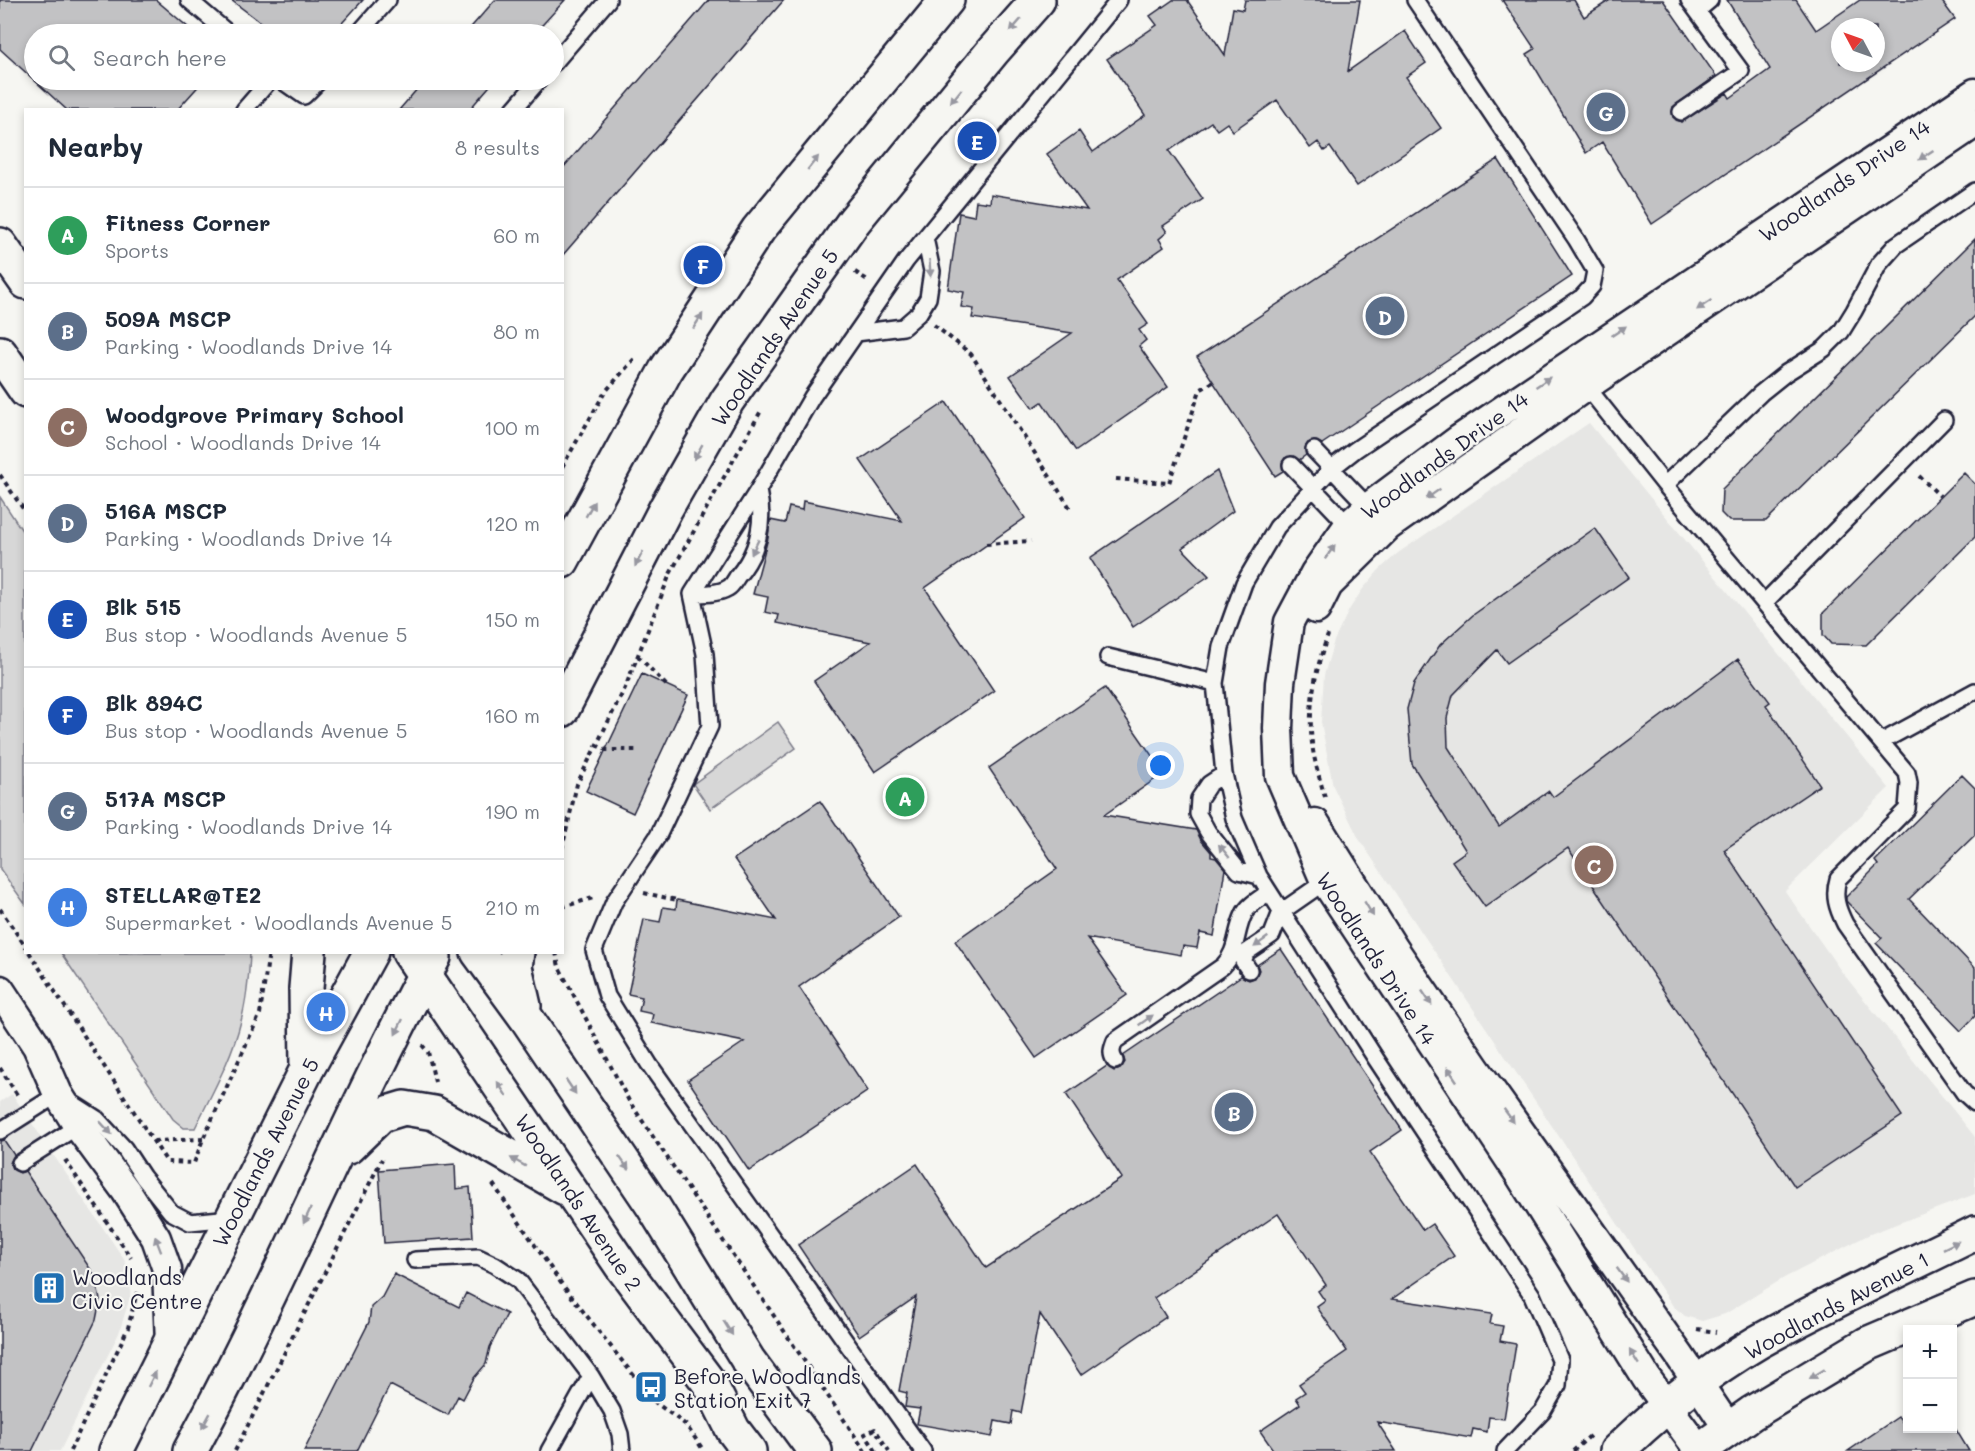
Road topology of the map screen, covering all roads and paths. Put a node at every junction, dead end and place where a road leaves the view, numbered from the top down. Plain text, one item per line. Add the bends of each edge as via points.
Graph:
1 (189, 0) edge
2 (388, 0) edge
3 (608, 0) edge
4 (947, 0) edge
5 (1038, 0) edge
6 (1119, 0) edge
7 (1415, 0) edge
8 (1710, 0) edge
9 (1693, 6) edge
10 (217, 24) edge
11 (367, 24) edge
12 (564, 51) edge
13 (261, 90) edge
14 (295, 90) edge
15 (310, 90) edge
16 (530, 90) edge
17 (1975, 93) edge
18 (246, 108) edge
19 (515, 108) edge
20 (1681, 112) dead end
21 (1975, 123) edge
22 (1975, 191) edge
23 (925, 238) junction
24 (0, 245) edge
25 (24, 279) edge
26 (919, 313) junction
27 (856, 333) junction
28 (0, 353) edge
29 (1578, 375) junction
30 (1213, 382) dead end
31 (24, 388) edge
32 (1944, 420) dead end
33 (1314, 450) dead end
34 (1904, 460) junction
35 (1291, 465) dead end
36 (1332, 468) junction
37 (0, 475) edge
38 (1116, 479) dead end
39 (1665, 484) junction
40 (1313, 489) junction
41 (758, 490) junction
42 (1940, 496) dead end
43 (24, 510) edge
44 (1072, 511) dead end
45 (1379, 517) junction
46 (1348, 526) junction
47 (1031, 541) dead end
48 (986, 544) dead end
49 (1368, 547) junction
50 (564, 557) edge
51 (692, 594) junction
52 (1765, 602) junction
53 (1332, 625) dead end
54 (638, 656) dead end
55 (1108, 657) dead end
56 (1215, 683) junction
57 (667, 686) dead end
58 (1975, 691) edge
59 (564, 706) edge
60 (1881, 742) junction
61 (596, 745) dead end
62 (637, 750) dead end
63 (1224, 774) junction
64 (1325, 798) dead end
65 (1335, 875) junction
66 (1259, 876) junction
67 (623, 889) junction
68 (1269, 892) junction
69 (677, 900) dead end
70 (0, 909) edge
71 (1281, 912) junction
72 (24, 944) edge
73 (30, 954) edge
74 (269, 954) edge
75 (309, 954) edge
76 (370, 954) edge
77 (479, 954) edge
78 (517, 954) edge
79 (556, 954) edge
80 (423, 960) edge
81 (1249, 970) dead end
82 (0, 990) edge
83 (526, 1019) junction
84 (1115, 1061) dead end
85 (0, 1068) edge
86 (307, 1069) junction
87 (58, 1095) junction
88 (1975, 1103) edge
89 (29, 1113) junction
90 (78, 1126) junction
91 (0, 1131) edge
92 (202, 1139) junction
93 (154, 1141) junction
94 (52, 1143) junction
95 (384, 1156) dead end
96 (20, 1163) dead end
97 (332, 1163) junction
98 (488, 1176) dead end
99 (569, 1190) junction
100 (231, 1218) junction
101 (1975, 1233) edge
102 (415, 1260) dead end
103 (133, 1261) dead end
104 (137, 1286) dead end
105 (1975, 1298) edge
106 (1694, 1327) dead end
107 (1700, 1331) dead end
108 (170, 1343) junction
109 (591, 1376) junction
110 (1697, 1383) junction
111 (1667, 1406) junction
112 (1728, 1428) junction
113 (70, 1451) edge
114 (116, 1451) edge
115 (190, 1451) edge
116 (235, 1451) edge
117 (549, 1451) edge
118 (622, 1451) edge
119 (704, 1451) edge
120 (749, 1451) edge
121 (815, 1451) edge
122 (865, 1451) edge
123 (876, 1451) edge
124 (889, 1451) edge
125 (922, 1451) edge
126 (1505, 1451) edge
127 (1617, 1451) edge
128 (1699, 1451) edge

1 - 10 lane
2 - 11 lane
3 - 12 lane
50 -> 4 main road via 666,370 758,230
5 -> 59 main road, Woodlands Avenue 5 via 854,221 727,401 666,508
6 - 23 lane
7 - 36 lane via 1595,271 1592,286 1582,297
8 - 9 lane
9 - 20 lane via 1741,71
13 - 18 lane
14 - 15 lane via 304,96
16 - 19 lane
29 -> 17 street, Woodlands Drive 14
21 -> 29 street, Woodlands Drive 14
22 - 39 lane via 1896,245 1879,264 1841,332 1824,349 1761,393
23 -> 26 lane via 932,271 928,298
23 - 27 lane
24 - 25 main road
26 - 27 lane via 903,327
26 - 44 path via 971,354
27 - 41 lane
28 - 31 main road
29 - 39 lane
29 - 45 street, Woodlands Drive 14
30 - 38 path via 1200,390 1169,483
32 - 34 lane
33 - 36 lane
34 - 42 path
34 - 52 lane
35 - 40 lane
36 - 40 lane
36 - 45 lane
37 - 43 path
39 - 52 lane
40 - 46 lane
40 - 56 lane via 1277,527 1244,583 1221,647
41 - 51 lane
41 -> 51 lane via 762,509 759,537 744,570 729,588
45 - 46 street, Woodlands Drive 14
45 - 49 street, Woodlands Drive 14
46 - 49 lane
65 -> 46 street, Woodlands Drive 14 via 1280,776 1278,728 1289,622 1315,573
47 - 48 path
49 - 65 street, Woodlands Drive 14 via 1328,585 1301,638 1291,686 1290,736 1297,778
51 - 67 lane via 705,654 710,726 658,836
52 - 60 lane
53 - 64 path via 1317,664 1311,706 1313,754
54 - 57 path
55 - 56 lane
56 - 63 lane
58 - 60 lane
60 - 88 lane via 1907,773 1907,809 1838,879 1834,891 1837,908 1964,1093
61 - 62 path via 606,750
63 - 66 lane via 1234,818
66 -> 63 lane via 1239,871 1198,814 1199,800 1209,784
65 - 71 lane
65 -> 110 street, Woodlands Drive 14 via 1394,949
111 -> 65 street, Woodlands Drive 14
66 - 68 lane
67 - 69 path
67 - 125 lane via 594,950 607,996 649,1064
68 - 71 lane
84 -> 68 lane via 1115,1041 1230,960 1244,914
70 - 72 path
71 -> 81 lane via 1272,934 1247,952 1243,961
71 - 126 lane via 1532,1295 1560,1360 1558,1385 1543,1411
73 - 93 path
74 - 92 path via 260,1014
75 - 86 main road
76 - 86 main road, Woodlands Avenue 5
77 - 83 main road
78 - 83 main road via 515,967
79 - 122 path via 559,967 629,1101
80 -> 97 main road
99 -> 80 main road, Woodlands Avenue 2
82 - 87 street via 37,1046
83 -> 121 main road via 653,1206 748,1359
85 - 89 path
86 - 100 main road, Woodlands Avenue 5
87 - 89 lane
87 - 90 street
87 -> 100 lane via 97,1119 124,1148 171,1212 190,1222
89 - 91 lane
90 - 94 lane
108 -> 90 street via 167,1269 156,1238
92 - 93 path
92 - 93 path via 194,1163 167,1162
94 - 96 lane
94 - 103 path
95 - 116 path
99 -> 97 main road via 434,1113 404,1108 381,1116
97 -> 115 main road via 263,1310
98 - 119 path via 561,1283 619,1357 656,1404 686,1425
99 - 120 main road, Woodlands Avenue 2 via 710,1384 733,1430
100 - 108 main road, Woodlands Avenue 5
110 -> 101 main road, Woodlands Avenue 1 via 1776,1332
102 - 109 lane via 478,1257 518,1280
104 - 113 path via 128,1328
105 -> 112 main road via 1867,1344
106 - 107 path
114 -> 108 main road, Woodlands Avenue 5
109 - 117 lane
109 - 118 lane via 612,1411
110 - 111 main road, Woodlands Avenue 1
110 - 112 street, Woodlands Drive 14
111 - 127 main road, Woodlands Avenue 1
111 - 128 street, Woodlands Drive 14
112 - 128 main road
123 - 124 path via 865,1434 875,1429

